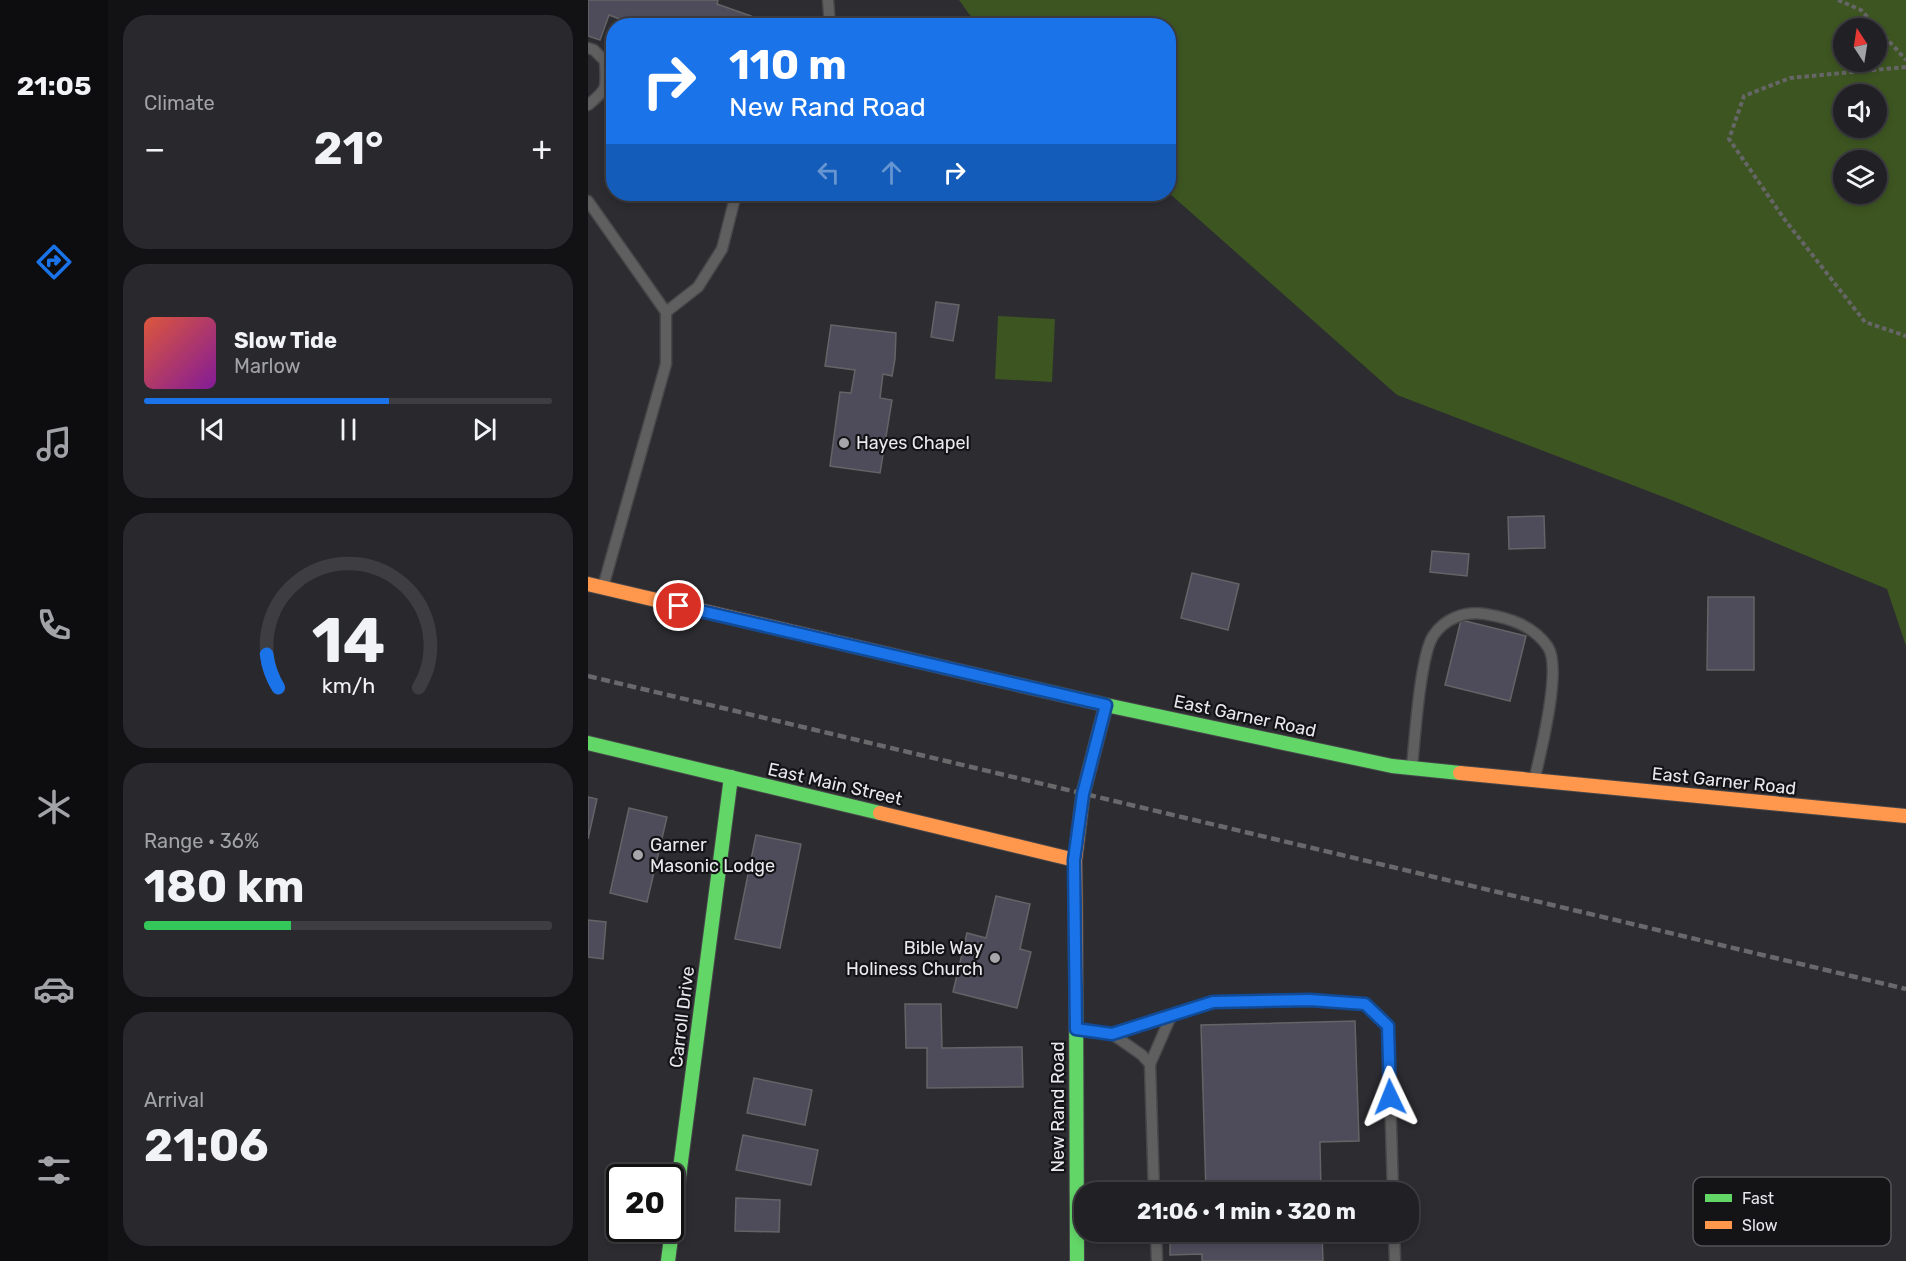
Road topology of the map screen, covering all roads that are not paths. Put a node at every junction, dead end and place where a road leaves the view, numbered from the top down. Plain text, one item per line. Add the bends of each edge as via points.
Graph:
1 (828, 0) edge
2 (829, 18) edge
3 (588, 48) edge
4 (588, 105) edge
5 (588, 201) edge
6 (734, 201) edge
7 (666, 312) junction
8 (588, 584) edge
9 (603, 588) junction
10 (1106, 705) junction
11 (588, 743) edge
12 (1412, 768) junction
13 (731, 777) junction
14 (1534, 780) junction
15 (1906, 816) edge
16 (1074, 860) junction
17 (1172, 1014) junction
18 (1076, 1029) junction
19 (1112, 1034) junction
20 (1150, 1064) junction
21 (1154, 1182) edge
22 (1393, 1182) edge
23 (1156, 1242) edge
24 (1394, 1242) edge
25 (668, 1261) edge
26 (1077, 1261) edge
27 (1157, 1261) edge
28 (1395, 1261) edge

1 - 2 lane
3 - 4 lane via 605,61 606,80 604,92
5 - 7 lane
6 - 7 lane via 722,249 698,287
7 - 9 lane via 666,364
8 - 9 street, East Garner Road
9 - 10 street, East Garner Road
10 - 12 street, East Garner Road
10 - 16 street, New Rand Road via 1083,794
11 - 13 street, East Main Street
12 - 14 street, East Garner Road
12 - 14 lane via 1425,659 1433,636 1460,614 1477,613 1520,622 1549,648 1553,666 1551,693
13 - 16 street, East Main Street
13 - 25 street, Carroll Drive
14 - 15 street, East Garner Road
16 - 18 street, New Rand Road
17 - 19 lane
17 - 20 lane
17 - 22 lane via 1213,1002 1310,1000 1365,1004 1388,1026
18 - 19 lane
18 - 26 street, New Rand Road
19 - 20 lane
20 - 21 lane
23 - 27 lane
24 - 28 lane

